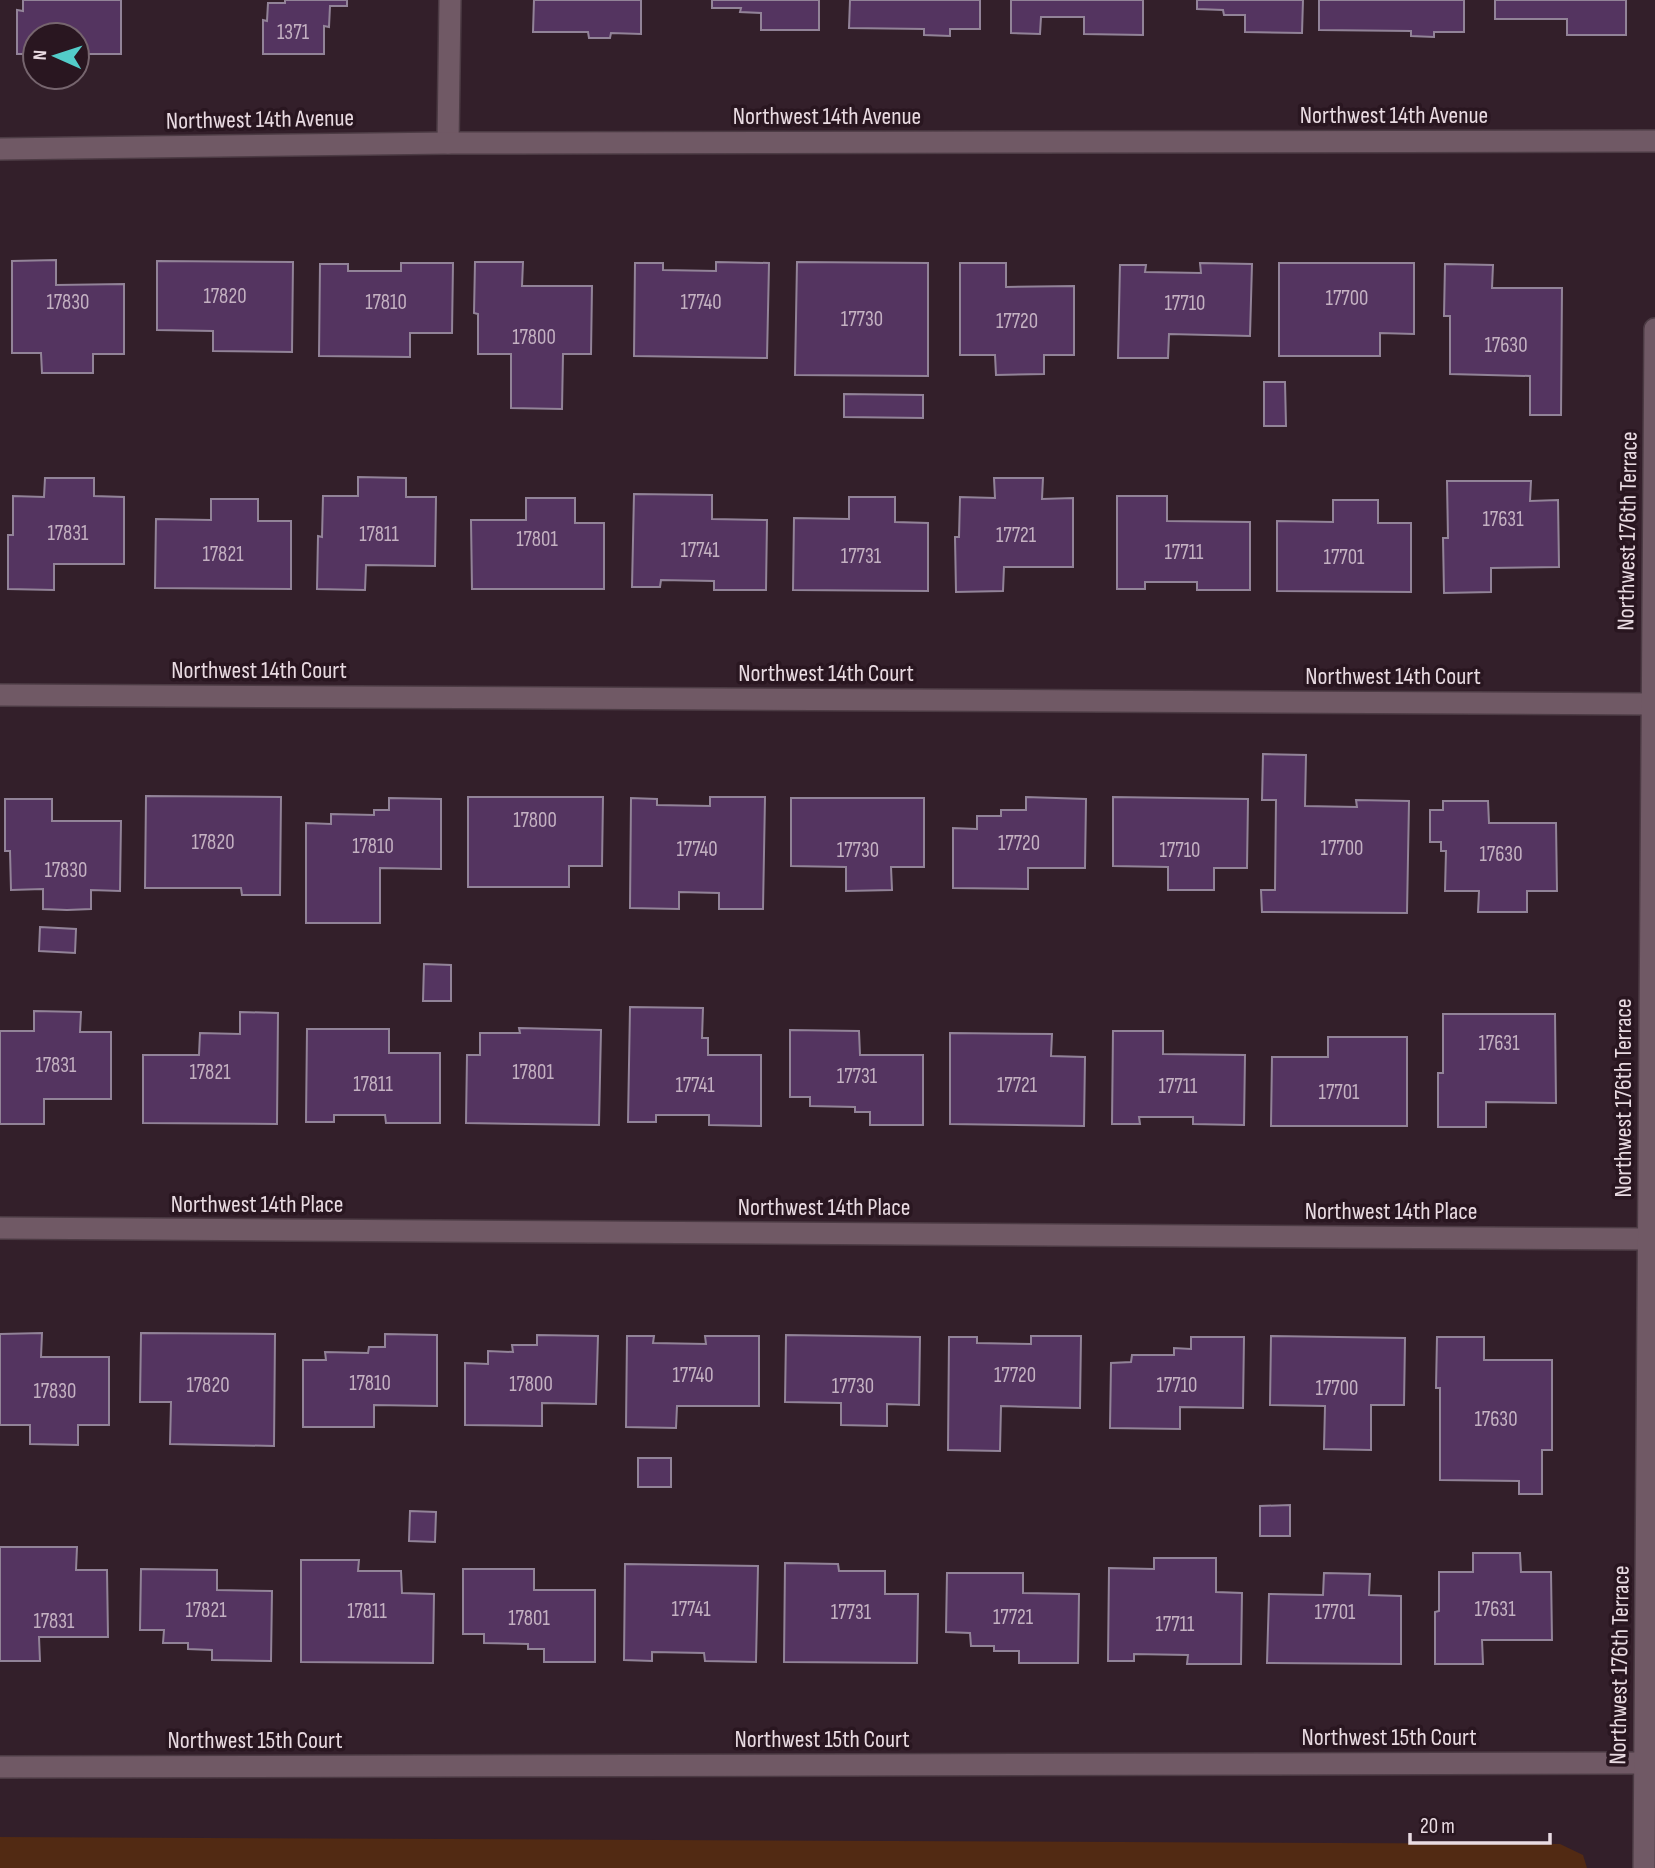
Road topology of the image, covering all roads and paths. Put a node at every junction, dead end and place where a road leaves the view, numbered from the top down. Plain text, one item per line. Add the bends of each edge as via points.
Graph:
1 (450, 0) edge
2 (1655, 141) edge
3 (448, 143) junction
4 (0, 149) edge
5 (1655, 329) edge
6 (0, 695) edge
7 (1651, 704) junction
8 (0, 1228) edge
9 (1648, 1238) junction
10 (1651, 1561) edge
11 (1644, 1763) junction
12 (0, 1767) edge
13 (1643, 1868) edge

1 - 3 street
2 - 3 street, Northwest 14th Avenue
3 - 4 street, Northwest 14th Avenue
5 - 7 street, Northwest 176th Terrace
6 - 7 street, Northwest 14th Court
7 - 9 street, Northwest 176th Terrace
8 - 9 street, Northwest 14th Place
9 - 10 street, Northwest 176th Terrace
10 - 11 street, Northwest 176th Terrace
11 - 12 street, Northwest 15th Court
11 - 13 street, Northwest 176th Terrace

